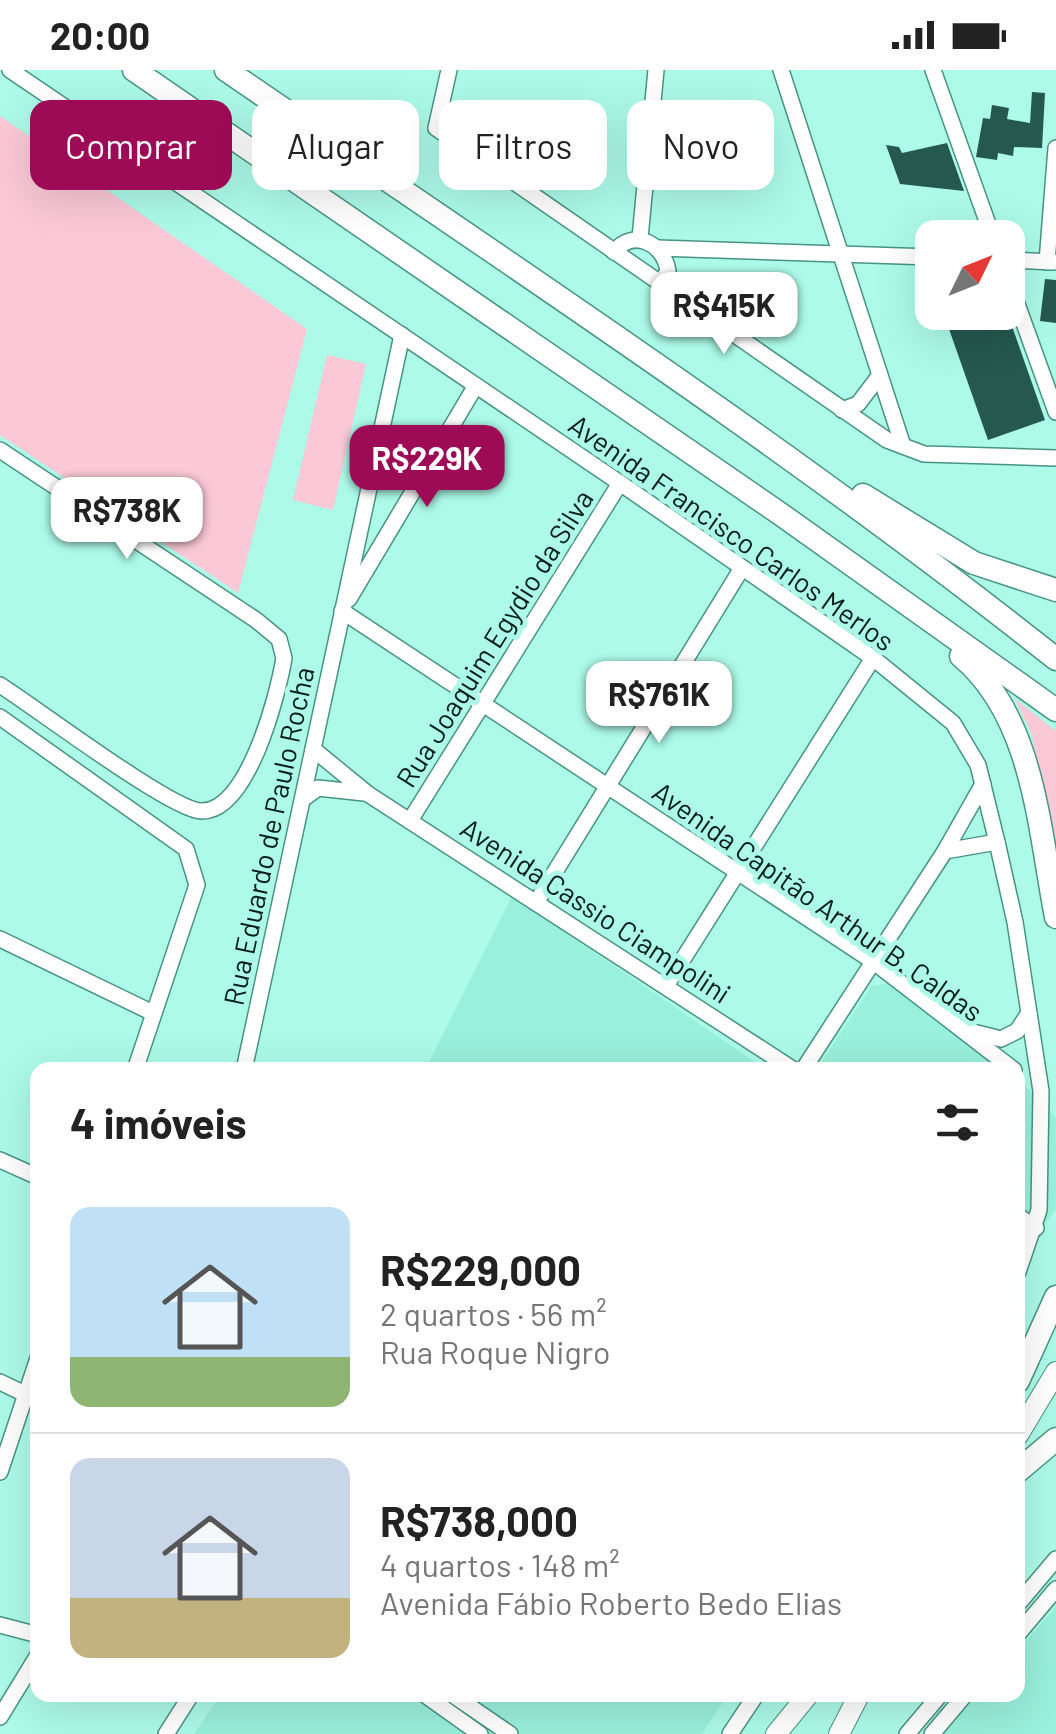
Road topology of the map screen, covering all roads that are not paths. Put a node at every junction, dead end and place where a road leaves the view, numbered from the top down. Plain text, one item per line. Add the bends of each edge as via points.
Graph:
1 (10, 70) edge
2 (134, 70) edge
3 (226, 70) edge
4 (450, 70) edge
5 (656, 70) edge
6 (782, 70) edge
7 (933, 70) edge
8 (1056, 148) edge
9 (987, 220) edge
10 (640, 238) junction
11 (614, 252) junction
12 (665, 252) junction
13 (840, 253) junction
14 (915, 256) edge
15 (1025, 261) edge
16 (1051, 262) edge
17 (660, 285) junction
18 (1025, 326) edge
19 (402, 336) junction
20 (880, 375) junction
21 (475, 386) junction
22 (842, 410) junction
23 (724, 412) junction
24 (1056, 412) edge
25 (903, 446) junction
26 (0, 450) edge
27 (375, 458) junction
28 (1056, 458) edge
29 (421, 477) junction
30 (620, 483) junction
31 (854, 567) junction
32 (742, 568) junction
33 (1056, 590) edge
34 (342, 611) junction
35 (873, 658) junction
36 (1056, 659) edge
37 (0, 685) edge
38 (482, 704) junction
39 (1056, 710) edge
40 (0, 717) edge
41 (312, 749) junction
42 (983, 784) junction
43 (608, 787) junction
44 (368, 794) junction
45 (303, 799) junction
46 (410, 819) junction
47 (997, 842) junction
48 (945, 851) junction
49 (738, 873) junction
50 (537, 902) junction
51 (1056, 918) edge
52 (0, 939) edge
53 (874, 962) junction
54 (666, 986) junction
55 (1029, 1013) junction
56 (154, 1014) junction
57 (960, 1028) junction
58 (138, 1062) edge
59 (246, 1062) edge
60 (782, 1062) edge
61 (808, 1062) edge
62 (1004, 1062) edge
63 (1025, 1078) edge
64 (1041, 1091) junction
65 (0, 1160) edge
66 (30, 1174) edge
67 (1025, 1221) edge
68 (1036, 1228) junction
69 (1025, 1255) edge
70 (1056, 1298) edge
71 (1056, 1323) edge
72 (1025, 1367) edge
73 (1025, 1371) edge
74 (1056, 1372) edge
75 (30, 1380) edge
76 (0, 1382) edge
77 (25, 1394) junction
78 (1025, 1423) edge
79 (1056, 1439) edge
80 (1025, 1465) edge
81 (0, 1472) edge
82 (1056, 1559) edge
83 (1056, 1589) edge
84 (1025, 1596) edge
85 (0, 1626) edge
86 (1025, 1626) edge
87 (30, 1633) edge
88 (30, 1668) edge
89 (187, 1702) edge
90 (434, 1702) edge
91 (464, 1702) edge
92 (751, 1702) edge
93 (802, 1702) edge
94 (855, 1702) edge
95 (934, 1702) edge
96 (959, 1702) edge
97 (0, 1718) edge
98 (166, 1734) edge
99 (480, 1734) edge
100 (510, 1734) edge
101 (730, 1734) edge
102 (776, 1734) edge
103 (839, 1734) edge
104 (907, 1734) edge
105 (932, 1734) edge

1 - 19 street, Avenida Francisco Carlos Merlos
2 - 31 highway
3 - 23 highway
4 - 11 street via 436,128
5 - 10 street
6 - 13 street
7 - 9 street
8 - 16 street
10 - 11 street
10 - 12 street
11 - 17 street
12 - 13 street
12 - 17 street via 668,271
13 - 14 street
13 - 20 street
15 - 16 street
17 - 22 street
18 - 24 street
19 - 21 street, Avenida Francisco Carlos Merlos
19 - 27 street, Rua Eduardo de Paulo Rocha
20 - 22 street via 858,404
20 - 25 street
21 - 29 street
21 - 30 street, Avenida Francisco Carlos Merlos
22 - 25 street
23 - 33 highway via 974,562
23 - 36 highway
25 - 28 street via 924,454
26 - 37 street via 280,639 284,658 246,780 215,809 199,811 146,784
27 - 29 street via 395,478
27 - 34 street, Rua Eduardo de Paulo Rocha
29 - 34 street
30 - 32 street, Avenida Francisco Carlos Merlos
30 - 38 street, Rua Joaquim Egydio da Silva
31 - 39 highway
31 - 51 highway via 971,664 999,699 1020,740
32 - 35 street, Avenida Francisco Carlos Merlos
32 - 43 street
34 - 38 street, Avenida Capitão Arthur B. Caldas
34 - 41 street, Rua Eduardo de Paulo Rocha
35 - 42 street, Avenida Francisco Carlos Merlos via 953,724
35 - 49 street
38 - 43 street, Avenida Capitão Arthur B. Caldas
38 - 46 street, Rua Joaquim Egydio da Silva
40 - 56 street via 186,848 197,885
41 - 44 street, Avenida Cassio Ciampolini
41 - 45 street, Rua Eduardo de Paulo Rocha
42 - 47 street, Avenida Francisco Carlos Merlos
42 - 48 street
43 - 49 street, Avenida Capitão Arthur B. Caldas
43 - 50 street
44 - 45 street via 318,788
44 - 46 street, Avenida Cassio Ciampolini
45 - 59 street, Rua Eduardo de Paulo Rocha
46 - 50 street, Avenida Cassio Ciampolini
47 - 48 street
47 - 55 street, Avenida Francisco Carlos Merlos
48 - 53 street
49 - 53 street, Avenida Capitão Arthur B. Caldas
49 - 54 street
50 - 54 street, Avenida Cassio Ciampolini
52 - 56 street
53 - 57 street, Avenida Capitão Arthur B. Caldas
53 - 61 street
54 - 60 street, Avenida Cassio Ciampolini
55 - 57 street via 1016,1032 1001,1039
55 - 64 street, Avenida Francisco Carlos Merlos
56 - 58 street
57 - 62 street, Avenida Capitão Arthur B. Caldas
63 - 64 street, Avenida Capitão Arthur B. Caldas
64 - 68 street, Avenida Francisco Carlos Merlos
65 - 66 street
67 - 68 street
68 - 69 street, Avenida Francisco Carlos Merlos
70 - 72 highway
71 - 73 main road
74 - 78 main road
75 - 77 street
76 - 77 street
77 - 81 street
79 - 80 highway
82 - 84 street
83 - 86 street
85 - 87 street
88 - 97 street
89 - 98 street
90 - 99 street
91 - 100 street
92 - 101 street
93 - 102 main road
94 - 103 main road
95 - 104 street
96 - 105 street

